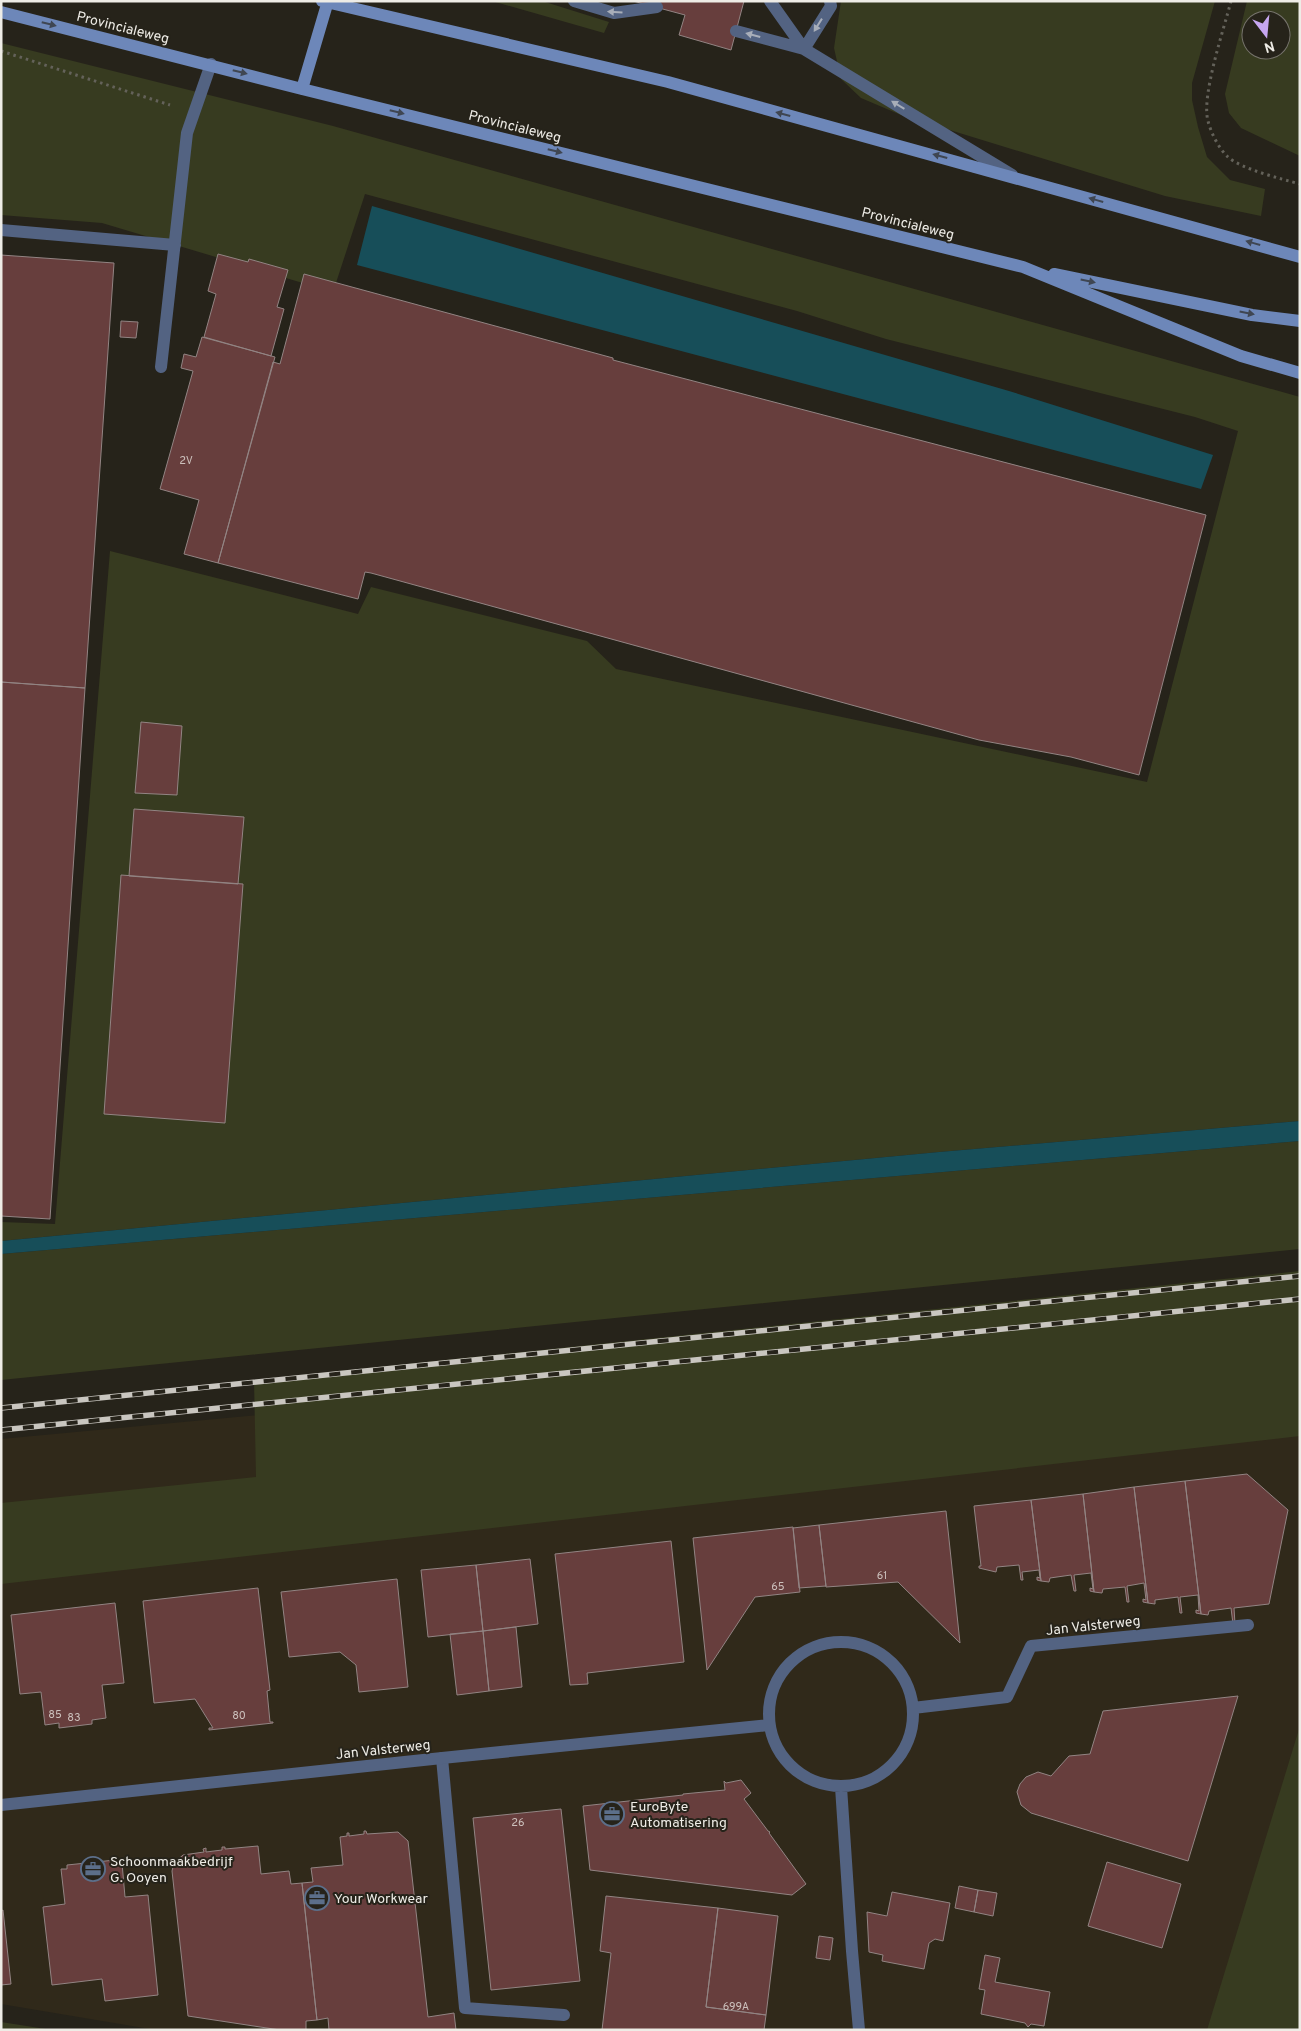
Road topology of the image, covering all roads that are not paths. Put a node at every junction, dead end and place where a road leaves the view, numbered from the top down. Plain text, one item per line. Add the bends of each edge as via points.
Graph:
1 (574, 1) edge
2 (770, 1) edge
3 (830, 1) edge
4 (326, 2) edge
5 (658, 7) dead end
6 (1, 12) edge
7 (736, 31) dead end
8 (804, 49) junction
9 (211, 64) junction
10 (302, 89) junction
11 (1014, 177) junction
12 (1, 230) edge
13 (175, 245) junction
14 (1300, 256) edge
15 (1023, 267) junction
16 (1300, 320) edge
17 (161, 368) dead end
18 (1300, 373) edge
19 (1248, 1625) dead end
20 (913, 1708) junction
21 (769, 1725) junction
22 (442, 1758) junction
23 (841, 1787) junction
24 (1, 1805) edge
25 (564, 2015) dead end
26 (859, 2030) edge

5 -> 1 street via 614,13
2 - 8 street
3 -> 8 street
4 - 10 main road
11 -> 4 main road via 668,82
6 -> 9 main road, Provincialeweg
8 -> 7 street
11 -> 8 street
9 -> 10 main road, Provincialeweg
9 - 13 street via 187,133
10 -> 15 main road, Provincialeweg
14 -> 11 main road
12 - 13 street
13 - 17 street
15 -> 16 main road, Provincialeweg via 1252,315
15 - 18 main road, Provincialeweg via 1241,356
19 - 20 street, Jan Valsterweg via 1031,1646 1007,1697
20 - 21 street via 906,1683 895,1666 860,1644 840,1642 801,1654 786,1667 775,1685 769,1705
20 - 23 street via 912,1727 904,1751 887,1770 865,1782
21 - 22 street, Jan Valsterweg
21 - 23 street via 777,1749 794,1770 815,1782
22 - 24 street, Jan Valsterweg
22 - 25 street via 465,2008
23 - 26 street

